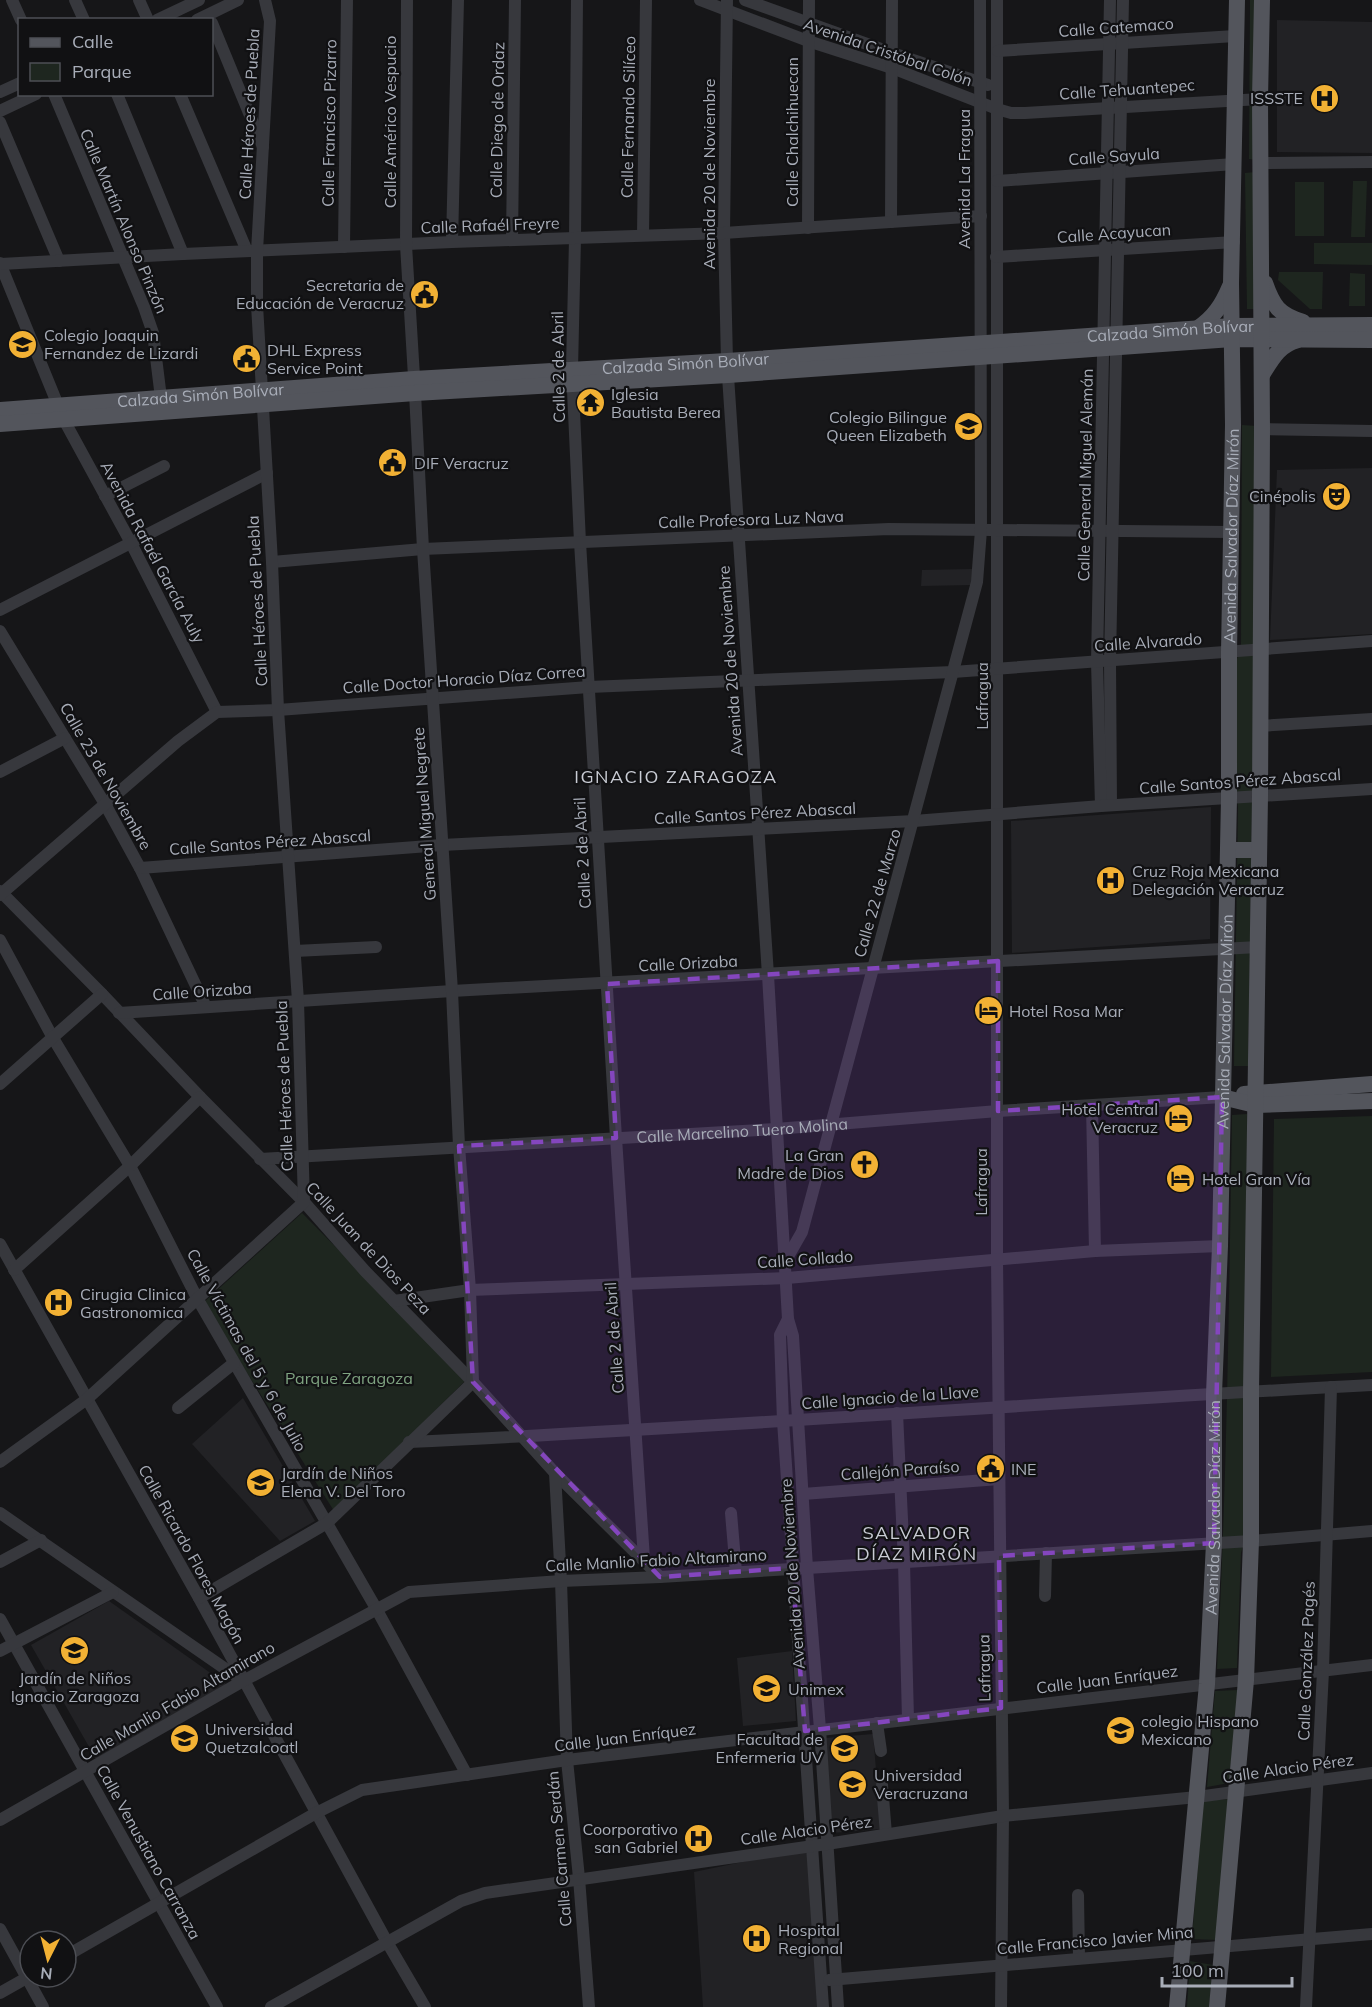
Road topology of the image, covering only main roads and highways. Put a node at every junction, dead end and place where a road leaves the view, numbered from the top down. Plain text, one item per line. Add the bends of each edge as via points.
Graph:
1 (1237, 0) edge
2 (1262, 0) edge
3 (1261, 271) junction
4 (1232, 283) junction
5 (1316, 325) junction
6 (1372, 325) edge
7 (1262, 332) junction
8 (1232, 333) junction
9 (1198, 335) junction
10 (1302, 339) junction
11 (1372, 340) edge
12 (1232, 373) junction
13 (1262, 375) junction
14 (263, 398) junction
15 (0, 410) edge
16 (61, 414) junction
17 (0, 424) edge
18 (1228, 850) junction
19 (1259, 850) junction
20 (1372, 1084) edge
21 (1222, 1098) junction
22 (1255, 1098) junction
23 (1372, 1101) edge
24 (1177, 2007) edge
25 (1217, 2007) edge

1 - 4 main road, Avenida Salvador Díaz Mirón
2 - 3 main road, Avenida Salvador Díaz Mirón
3 - 5 main road via 1278,310
3 - 7 main road, Avenida Salvador Díaz Mirón
4 - 8 main road, Avenida Salvador Díaz Mirón
4 - 9 main road via 1220,308
5 - 6 main road, Calzada Simón Bolívar
5 - 7 main road, Calzada Simón Bolívar
7 - 8 main road, Calzada Simón Bolívar
7 - 10 main road, Calzada Simón Bolívar
7 - 13 main road, Avenida Salvador Díaz Mirón
8 - 9 main road, Calzada Simón Bolívar
8 - 12 main road, Avenida Salvador Díaz Mirón
9 - 12 main road
9 - 14 main road, Calzada Simón Bolívar
10 - 11 main road, Calzada Simón Bolívar
10 - 13 main road via 1286,344
12 - 18 main road, Avenida Salvador Díaz Mirón
13 - 19 main road, Avenida Salvador Díaz Mirón
14 - 16 main road, Calzada Simón Bolívar
14 - 16 main road, Calzada Simón Bolívar via 160,398
15 - 16 main road, Calzada Simón Bolívar
16 - 17 main road, Calzada Simón Bolívar
18 - 19 main road
18 - 21 main road, Avenida Salvador Díaz Mirón
19 - 22 main road, Avenida Salvador Díaz Mirón
20 - 22 main road, Calle Marcelino Tuero Molina
21 - 22 main road, Calle Marcelino Tuero Molina
21 - 24 main road, Avenida Salvador Díaz Mirón via 1214,1543 1207,1684
22 - 23 main road, Calle Marcelino Tuero Molina
22 - 25 main road, Avenida Salvador Díaz Mirón via 1246,1680

